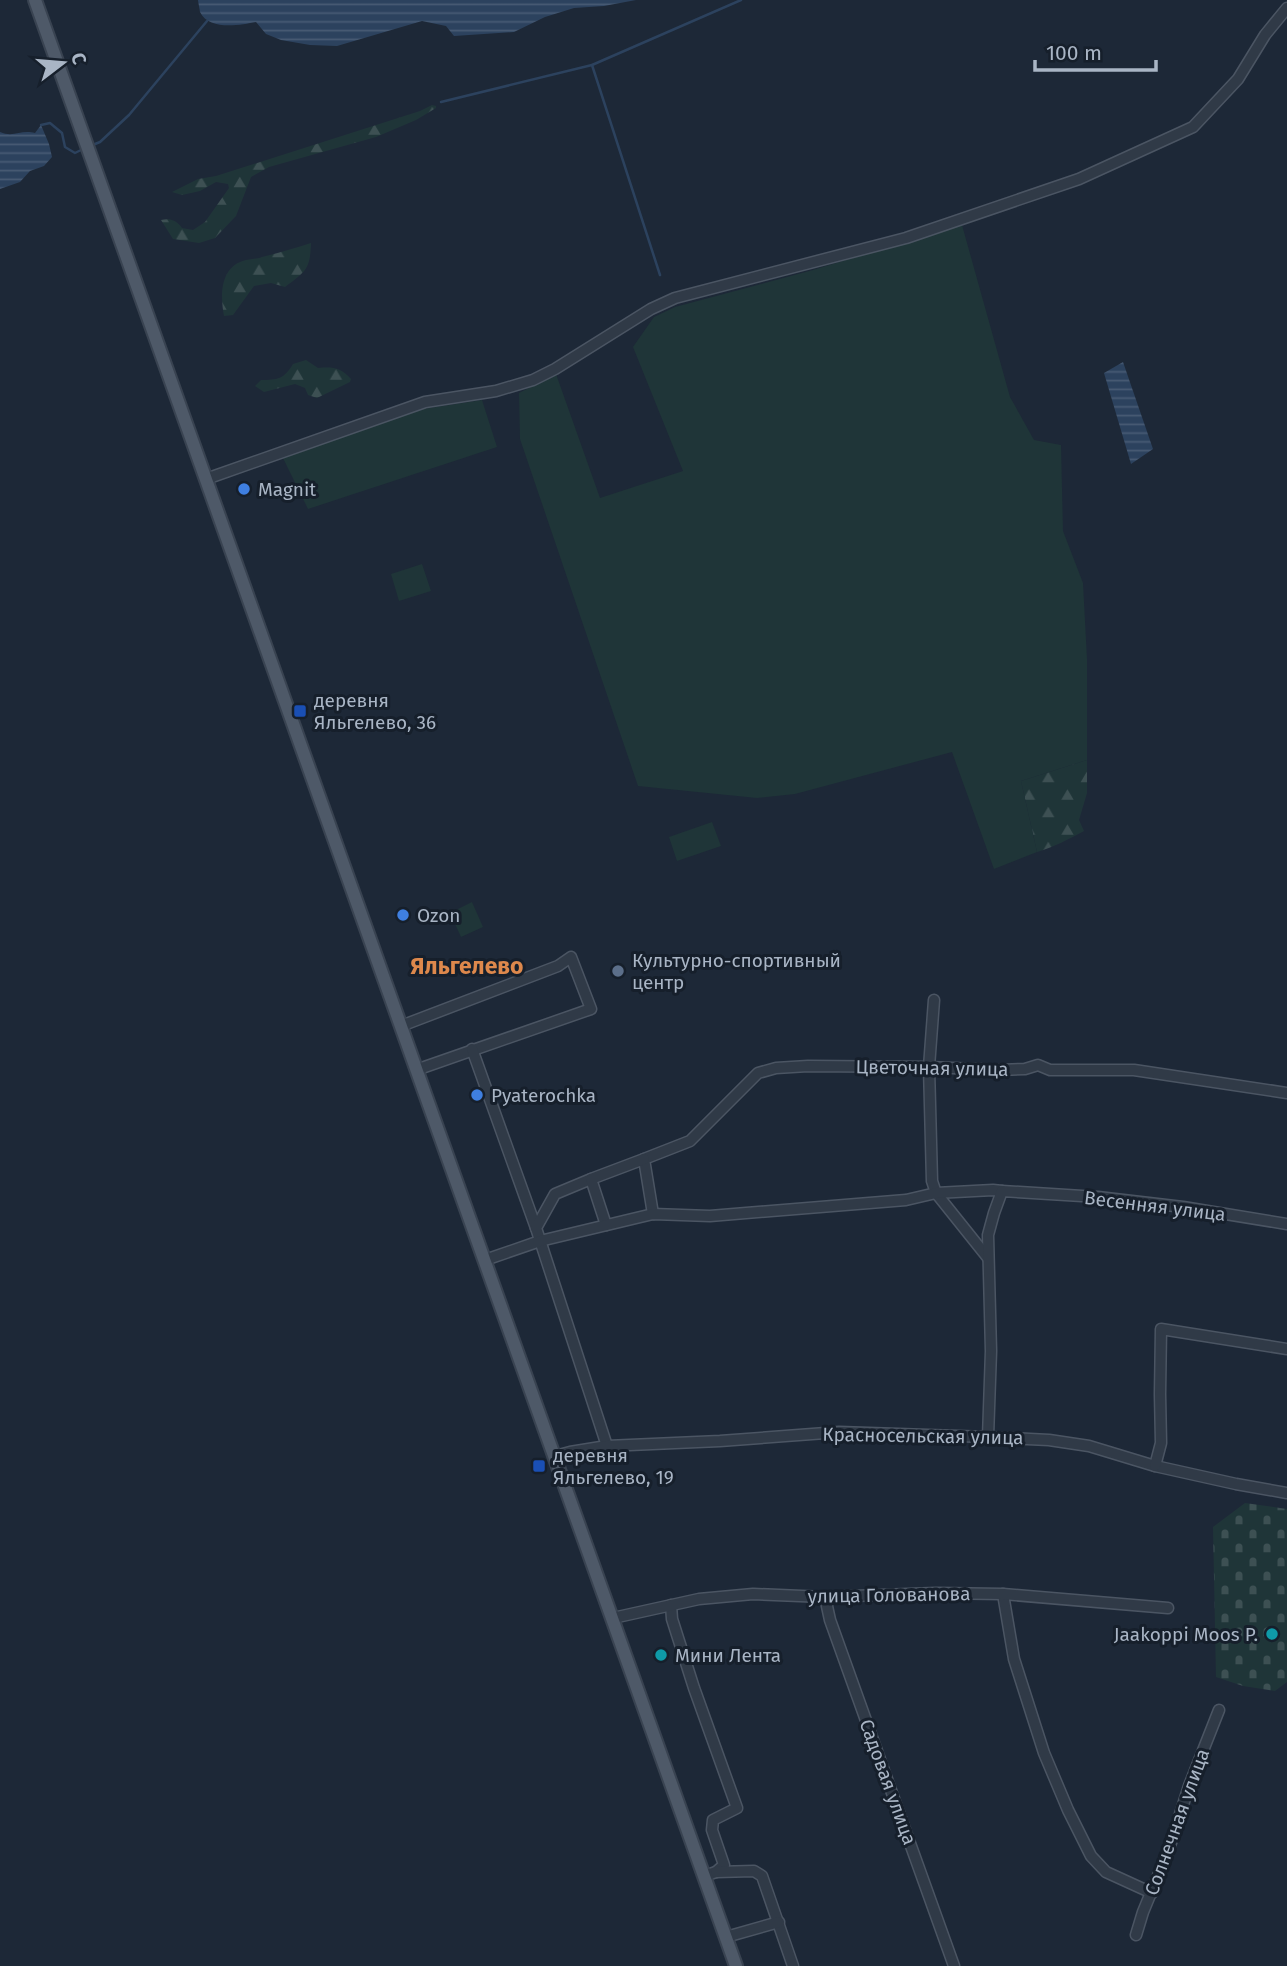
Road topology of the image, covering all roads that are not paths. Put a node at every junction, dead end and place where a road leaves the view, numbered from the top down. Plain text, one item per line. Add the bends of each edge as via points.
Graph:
1 (36, 0) edge
2 (1287, 8) edge
3 (206, 478) junction
4 (934, 1000) dead end
5 (401, 1026) junction
6 (472, 1049) junction
7 (929, 1067) junction
8 (416, 1070) junction
9 (1287, 1093) edge
10 (644, 1159) junction
11 (592, 1179) junction
12 (1002, 1192) junction
13 (936, 1193) junction
14 (653, 1214) junction
15 (1287, 1224) edge
16 (606, 1225) junction
17 (536, 1228) junction
18 (540, 1241) junction
19 (988, 1258) junction
20 (485, 1260) junction
21 (1287, 1349) edge
22 (988, 1437) junction
23 (607, 1446) junction
24 (555, 1456) junction
25 (1155, 1466) junction
26 (1287, 1493) edge
27 (1003, 1594) junction
28 (825, 1597) junction
29 (671, 1605) junction
30 (1167, 1608) dead end
31 (613, 1618) junction
32 (1219, 1710) dead end
33 (710, 1874) junction
34 (1152, 1893) junction
35 (779, 1922) junction
36 (1136, 1935) dead end
37 (726, 1937) junction
38 (736, 1966) edge
39 (793, 1966) edge
40 (954, 1966) edge

1 - 3 main road
2 - 3 street via 1238,79 1194,127 1091,173 906,238 675,298 533,380 425,402
3 - 5 main road
4 - 7 street
5 - 6 street via 558,966 570,957 591,1009
5 - 8 main road
6 - 8 street
6 - 17 street
7 - 9 street, Цветочная улица via 1000,1070 1038,1065 1050,1070 1134,1070
7 - 10 street, Цветочная улица via 808,1066 758,1073 690,1141
7 - 13 street
8 - 20 main road
10 - 11 street, Цветочная улица
10 - 14 street
11 - 16 street
11 - 17 street, Цветочная улица via 555,1194
12 - 13 street, Весенняя улица
12 - 15 street, Весенняя улица via 1098,1197
12 - 19 street via 988,1235
13 - 14 street, Весенняя улица via 710,1216
13 - 19 street
14 - 16 street, Весенняя улица
16 - 18 street, Весенняя улица
17 - 18 street
18 - 20 street, Весенняя улица
18 - 23 street
19 - 22 street
20 - 24 main road
21 - 25 street via 1161,1329 1161,1443
22 - 23 street, Красносельская улица via 839,1432
22 - 25 street, Красносельская улица via 1089,1446
23 - 24 street, Красносельская улица
24 - 31 main road
25 - 26 street, Красносельская улица
27 - 28 street, улица Голованова
27 - 30 street, улица Голованова
27 - 34 street via 1014,1659 1068,1810 1091,1856 1106,1872
28 - 29 street, улица Голованова via 754,1594
28 - 40 street, Садовая улица
29 - 31 street, улица Голованова
29 - 33 street via 694,1688 737,1808 713,1820 724,1865
31 - 33 main road
32 - 34 street, Солнечная улица
33 - 35 street via 754,1871 762,1876
33 - 37 main road
34 - 36 street, Солнечная улица
35 - 37 street
35 - 39 street
37 - 38 main road

